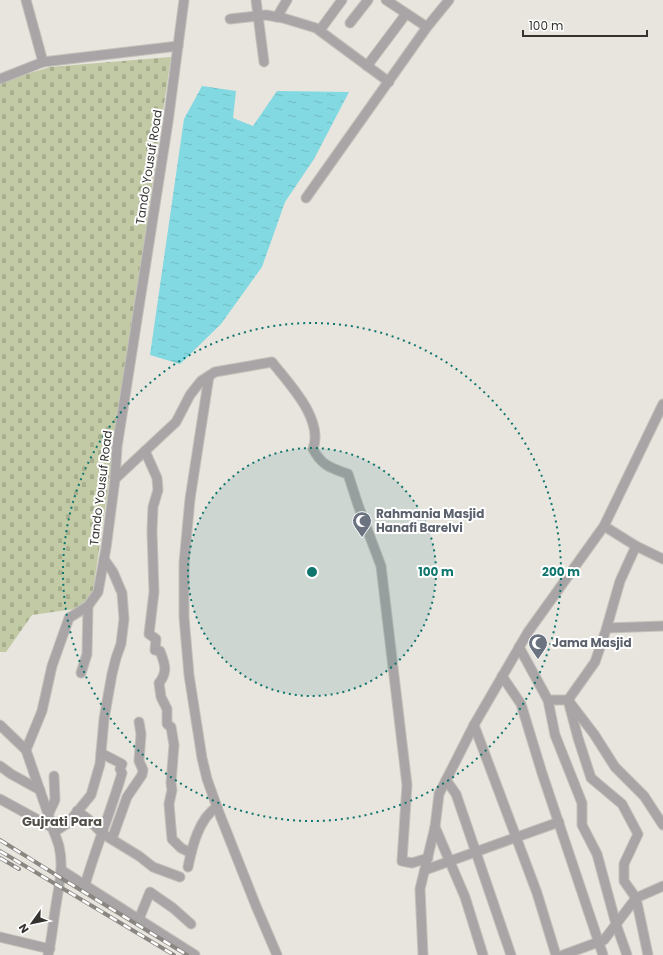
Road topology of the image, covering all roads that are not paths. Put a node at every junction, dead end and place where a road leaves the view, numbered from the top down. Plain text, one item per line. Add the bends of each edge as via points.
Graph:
1 (26, 0) edge
2 (184, 0) edge
3 (256, 0) edge
4 (287, 0) edge
5 (342, 0) edge
6 (368, 0) edge
7 (449, 0) edge
8 (389, 1) edge
9 (406, 14) junction
10 (258, 15) junction
11 (278, 17) junction
12 (230, 19) dead end
13 (350, 24) dead end
14 (427, 27) junction
15 (320, 30) junction
16 (178, 46) junction
17 (43, 62) junction
18 (264, 62) dead end
19 (367, 66) junction
20 (0, 79) edge
21 (389, 82) junction
22 (306, 198) dead end
23 (209, 376) junction
24 (663, 404) edge
25 (145, 451) junction
26 (115, 479) junction
27 (604, 526) junction
28 (636, 546) junction
29 (104, 559) junction
30 (663, 559) edge
31 (88, 606) junction
32 (663, 626) edge
33 (607, 628) junction
34 (519, 647) junction
35 (81, 673) dead end
36 (502, 676) junction
37 (548, 700) junction
38 (568, 700) junction
39 (139, 722) dead end
40 (0, 725) edge
41 (474, 725) junction
42 (26, 750) junction
43 (101, 753) junction
44 (0, 766) edge
45 (54, 776) dead end
46 (446, 780) junction
47 (40, 790) junction
48 (0, 799) edge
49 (217, 807) junction
50 (77, 811) junction
51 (48, 815) junction
52 (559, 822) junction
53 (663, 826) edge
54 (435, 827) junction
55 (53, 830) junction
56 (102, 832) junction
57 (516, 836) junction
58 (112, 839) junction
59 (476, 851) junction
60 (190, 853) junction
61 (428, 858) junction
62 (449, 861) junction
63 (188, 867) dead end
64 (61, 870) junction
65 (425, 870) junction
66 (180, 877) dead end
67 (85, 885) junction
68 (663, 886) edge
69 (636, 898) junction
70 (139, 919) junction
71 (191, 924) dead end
72 (616, 924) junction
73 (0, 937) edge
74 (599, 942) junction
75 (49, 952) edge
76 (195, 955) edge
77 (277, 955) edge
78 (423, 955) edge
79 (483, 955) edge
80 (511, 955) edge
81 (556, 955) edge
82 (563, 955) edge
83 (603, 955) edge
84 (626, 955) edge
85 (648, 955) edge

1 - 17 street
2 - 16 street, Tando Yousuf Road
3 - 10 street
4 - 11 street
5 - 15 street
6 - 13 street
7 - 14 street
8 - 9 street
9 - 14 street
9 - 19 street
10 - 11 street
10 - 12 street
10 - 18 street
11 - 15 street
14 - 21 street
15 - 19 street
16 - 17 street
16 - 26 street, Tando Yousuf Road via 117,447
17 - 20 street
19 - 21 street
21 - 22 street
23 - 25 street via 201,381 190,395 176,422
23 - 49 street via 190,499 184,563 184,617 189,675 202,758
23 - 61 street via 215,372 272,362 296,392 309,414 315,432 313,450 318,459 329,467 348,474 381,566 407,785 402,861 412,863
24 - 27 street
25 - 26 street
25 - 60 street via 157,478 158,490 153,507 154,592 148,634 156,639 155,650 160,652 164,663 163,678 159,683 174,745 169,804 172,839
26 - 29 street, Tando Yousuf Road
27 - 28 street
27 - 34 street
28 - 30 street
28 - 33 street via 620,581
29 - 31 street, Tando Yousuf Road via 98,592
29 - 43 street via 122,593 124,619 104,719
31 - 35 street via 88,654
31 - 42 street, Tando Yousuf Road via 69,618 52,666 42,711
32 - 33 street
33 - 38 street via 595,662
34 - 36 street
34 - 37 street
36 - 41 street
36 - 52 street via 521,704
37 - 38 street
37 - 72 street via 555,736 582,803 582,825 597,854
38 - 53 street via 615,767 644,796
38 - 69 street via 591,778 622,804 638,834 624,864 624,881
39 - 58 street via 139,761 143,770 142,775 127,796
40 - 42 street
41 - 46 street
41 - 57 street
42 - 47 street
43 - 50 street via 90,795
43 - 56 street via 122,764 122,773
44 - 47 street
45 - 51 street via 55,800
46 - 54 street via 439,794
46 - 59 street via 456,794
47 - 51 street
48 - 55 street
49 - 60 street via 210,811 196,835
49 - 77 street
50 - 55 street via 68,823
50 - 56 street
51 - 55 street
52 - 57 street
52 - 74 street
54 - 61 street
54 - 62 street
55 - 64 street via 62,859
56 - 58 street
56 - 67 street
57 - 59 street
57 - 81 street
58 - 66 street via 153,868
59 - 62 street
59 - 80 street
60 - 63 street
61 - 65 street
62 - 65 street
62 - 79 street via 465,897
64 - 67 street
64 - 75 street
65 - 78 street via 420,889
67 - 70 street
68 - 69 street
69 - 72 street
69 - 85 street
70 - 71 street via 150,892
70 - 76 street
72 - 74 street via 604,940
72 - 84 street
73 - 75 street
74 - 82 street
74 - 83 street

